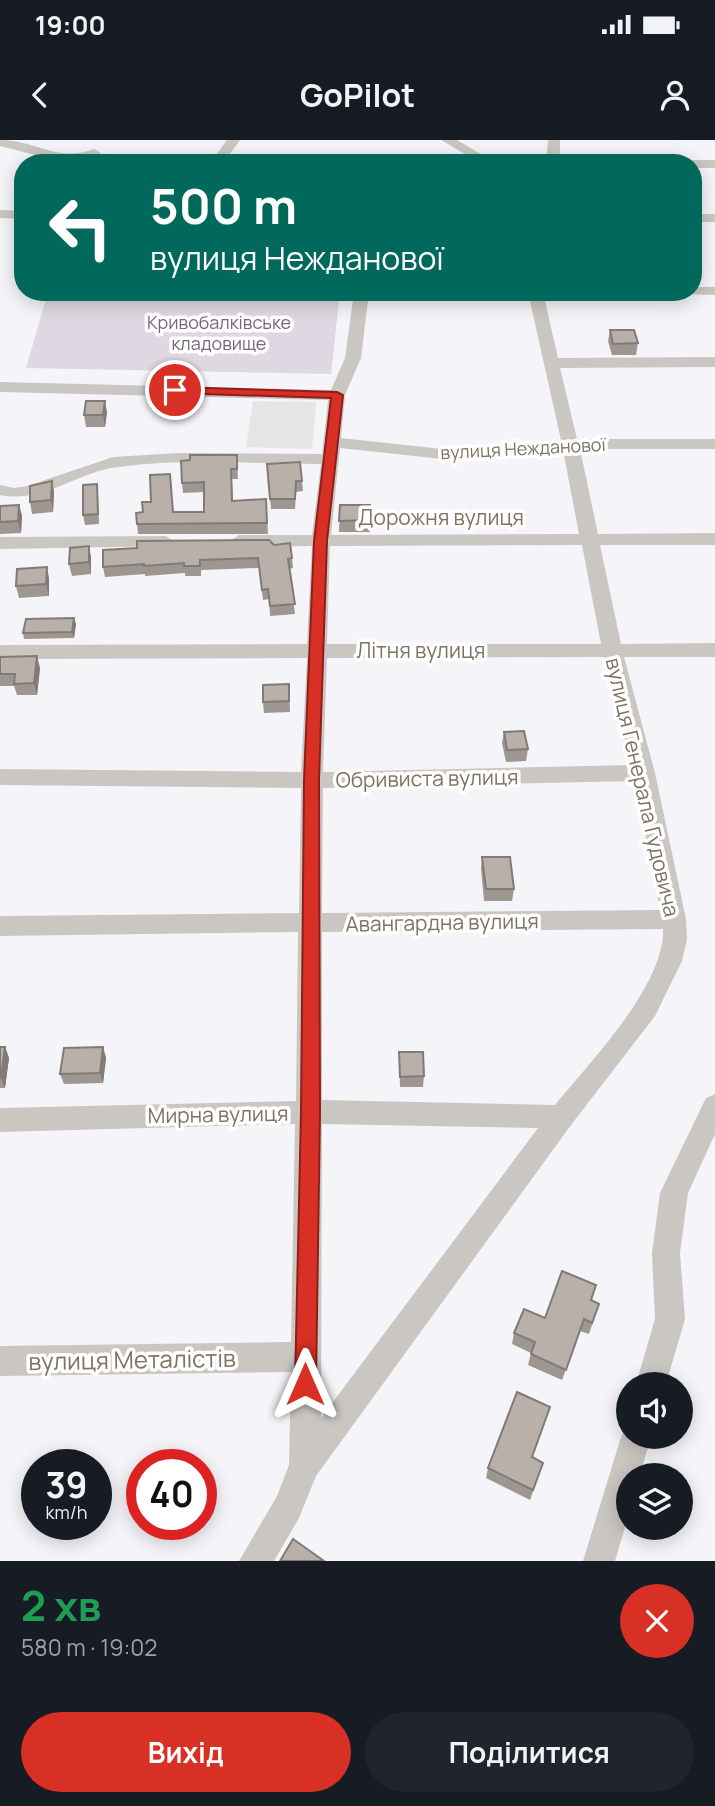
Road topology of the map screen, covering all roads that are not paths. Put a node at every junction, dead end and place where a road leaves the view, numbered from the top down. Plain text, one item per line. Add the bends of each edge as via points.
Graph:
1 (234, 140) edge
2 (447, 140) edge
3 (0, 142) edge
4 (47, 154) edge
5 (223, 154) edge
6 (473, 154) edge
7 (361, 301) edge
8 (537, 301) edge
9 (715, 362) edge
10 (550, 363) junction
11 (0, 387) edge
12 (337, 395) junction
13 (570, 444) junction
14 (715, 444) edge
15 (330, 450) junction
16 (0, 490) edge
17 (589, 539) junction
18 (715, 539) edge
19 (223, 541) edge
20 (321, 541) junction
21 (181, 542) edge
22 (0, 543) edge
23 (611, 649) junction
24 (316, 650) junction
25 (715, 650) edge
26 (0, 652) edge
27 (644, 773) junction
28 (0, 777) edge
29 (312, 780) junction
30 (674, 919) junction
31 (311, 924) junction
32 (0, 926) edge
33 (715, 1106) edge
34 (311, 1112) junction
35 (562, 1117) junction
36 (0, 1120) edge
37 (305, 1357) junction
38 (0, 1361) edge
39 (655, 1372) edge
40 (632, 1449) edge
41 (306, 1465) junction
42 (255, 1561) edge
43 (599, 1561) edge

1 - 5 street
2 - 6 street
3 - 4 street
7 - 12 street via 353,358
8 - 10 street, вулиця Генерала Гудовича
9 - 10 street
10 - 13 street, вулиця Генерала Гудовича
11 - 12 street
12 - 15 street
13 - 14 street, вулиця Нежданової
13 - 15 street, вулиця Нежданової via 451,455
13 - 17 street, вулиця Генерала Гудовича
15 - 16 street, вулиця Нежданової via 113,462 30,491
15 - 20 street
17 - 18 street, Дорожня вулиця
17 - 20 street, Дорожня вулиця
17 - 23 street, вулиця Генерала Гудовича
19 - 20 street, Дорожня вулиця
20 - 24 street
21 - 22 street
23 - 24 street, Літня вулиця
23 - 25 street, Літня вулиця
23 - 27 street, вулиця Генерала Гудовича
24 - 26 street, Літня вулиця
24 - 29 street
27 - 29 street, Обривиста вулиця
27 - 30 street, вулиця Генерала Гудовича
28 - 29 street, Обривиста вулиця
29 - 31 street
30 - 31 street, Авангардна вулиця
30 - 35 street, вулиця Генерала Гудовича via 675,939 659,987
31 - 32 street, Авангардна вулиця
31 - 34 street
33 - 39 street via 674,1193 666,1252 670,1320
34 - 35 street, Мирна вулиця
34 - 36 street, Мирна вулиця
34 - 37 street
35 - 41 street, вулиця Генерала Гудовича
37 - 38 street, вулиця Металістів
37 - 41 street
40 - 43 street
41 - 42 street via 288,1507

